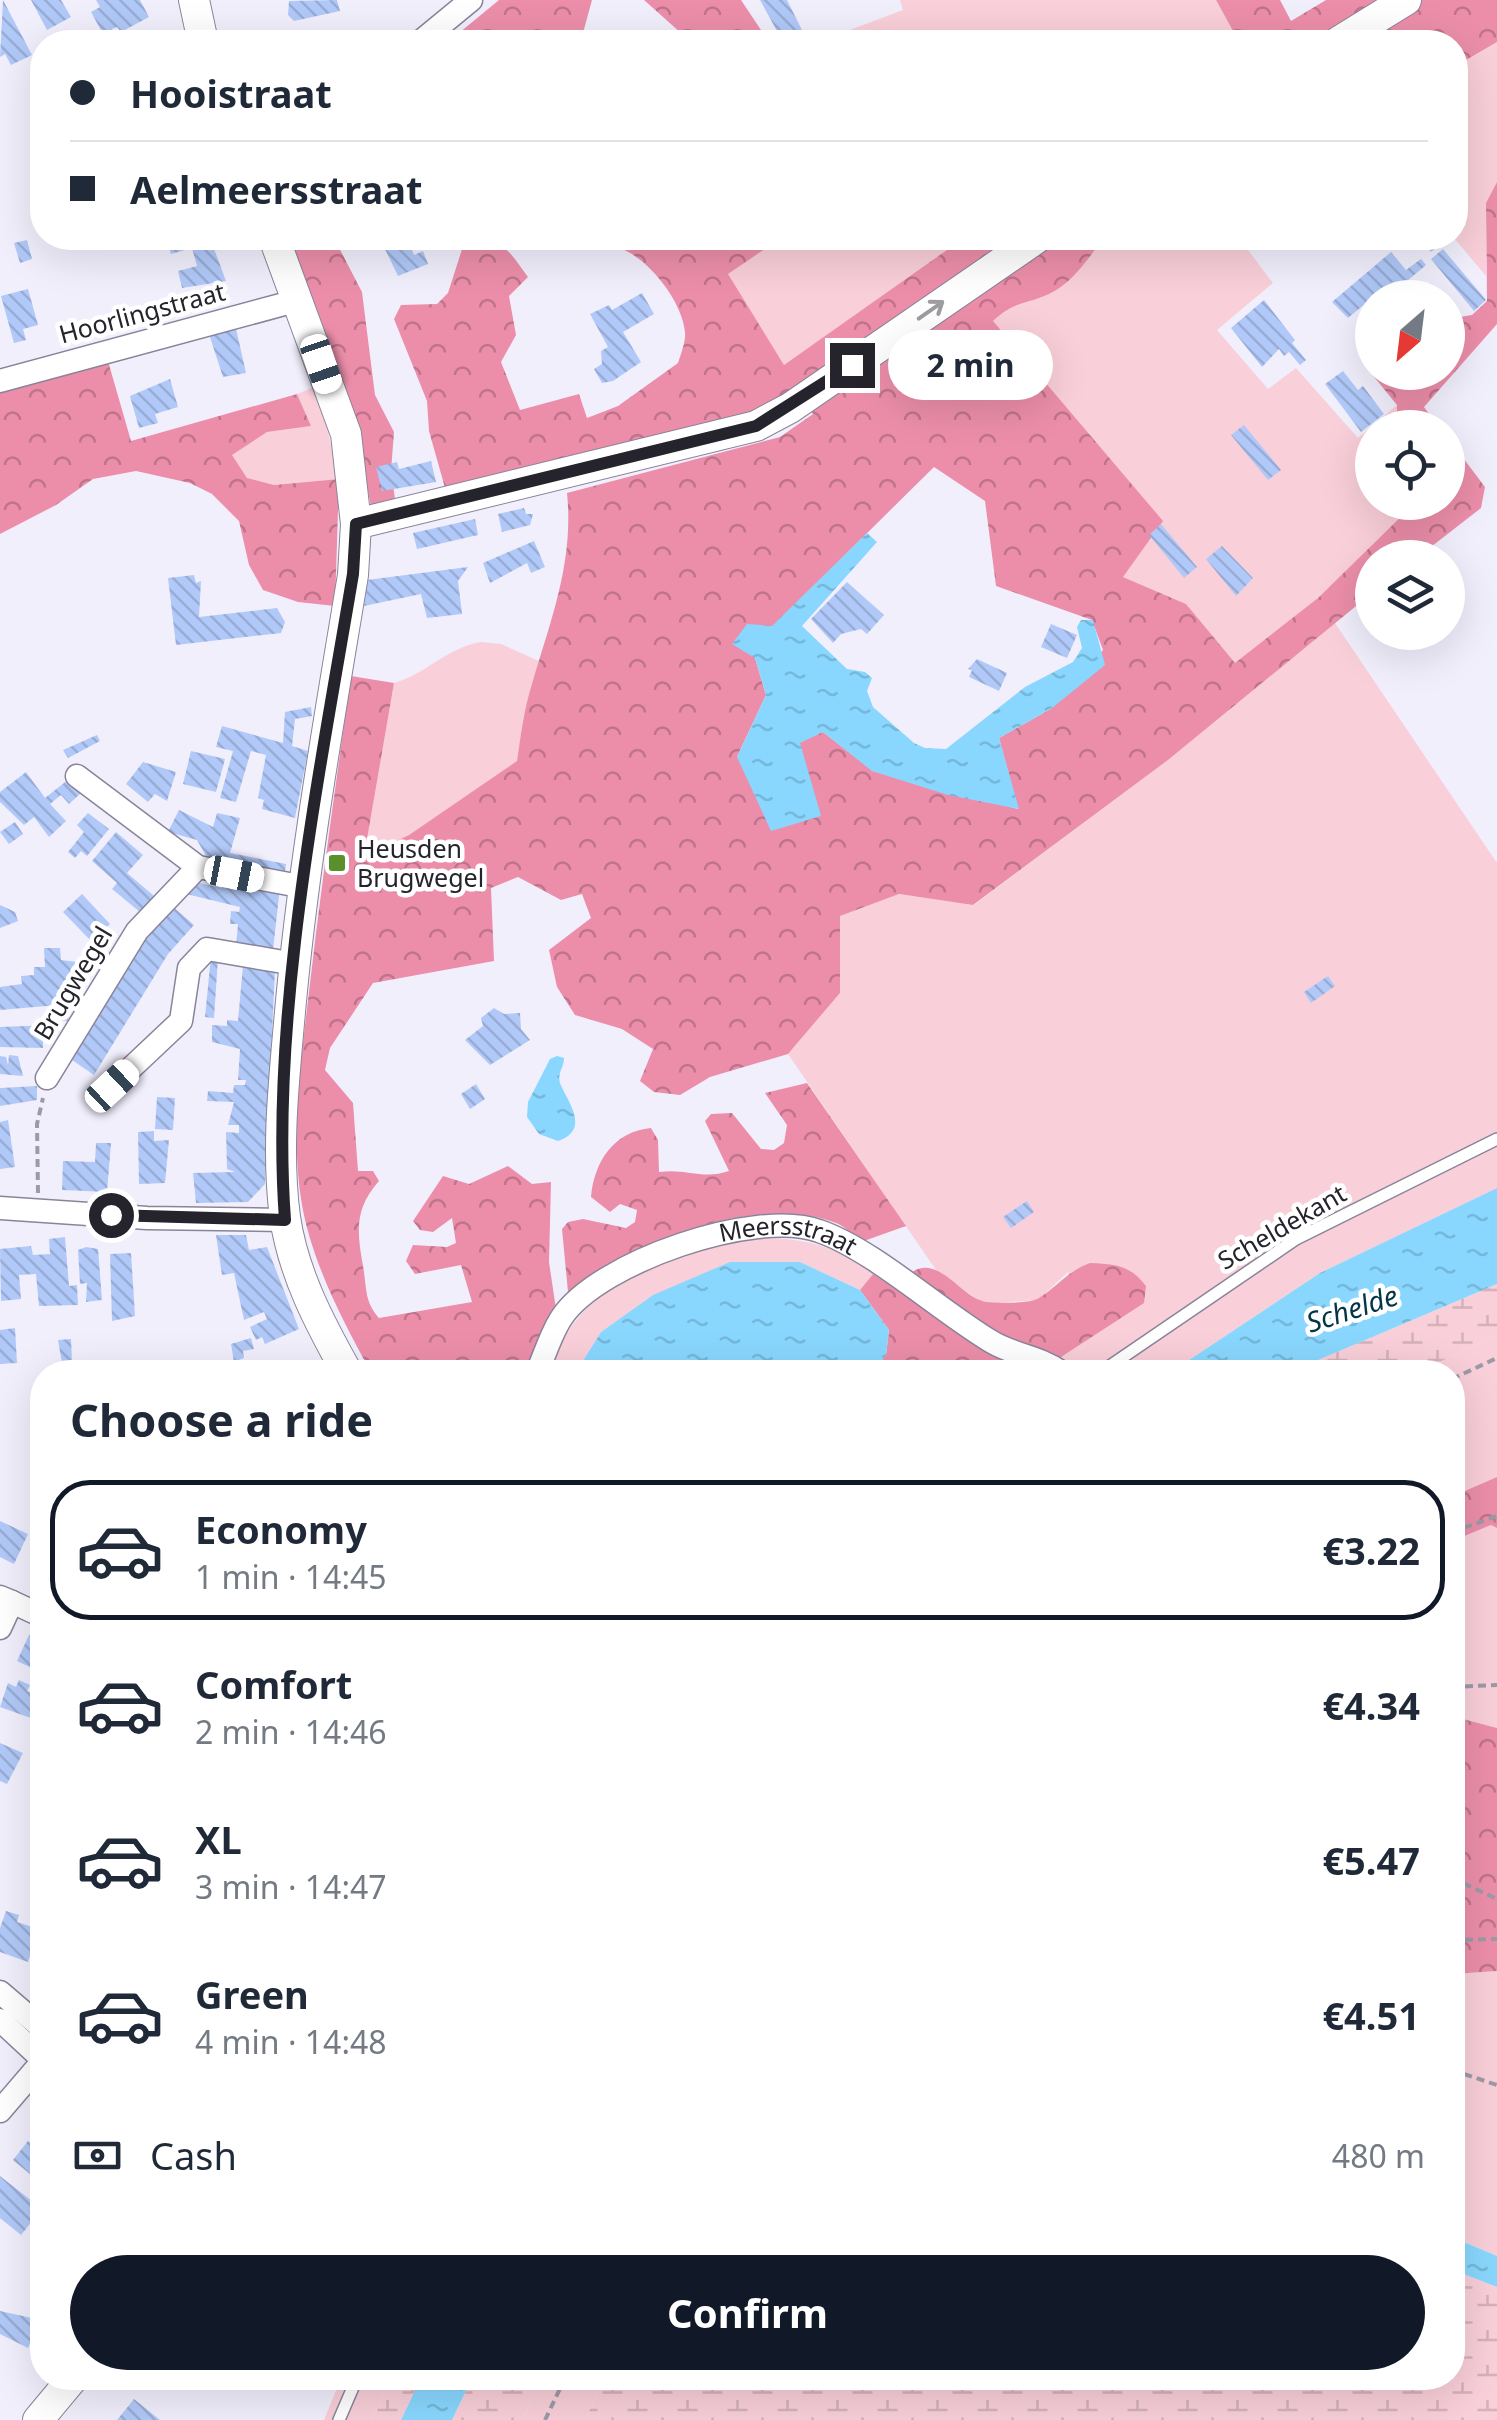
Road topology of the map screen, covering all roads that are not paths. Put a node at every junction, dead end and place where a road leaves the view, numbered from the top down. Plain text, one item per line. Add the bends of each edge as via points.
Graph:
1 (194, 0) edge
2 (472, 0) edge
3 (1406, 0) edge
4 (200, 30) edge
5 (435, 30) edge
6 (1357, 30) edge
7 (279, 250) edge
8 (1020, 250) edge
9 (299, 300) junction
10 (0, 381) edge
11 (356, 524) junction
12 (78, 776) dead end
13 (198, 867) junction
14 (304, 887) junction
15 (294, 964) junction
16 (47, 1078) road end
17 (112, 1086) dead end
18 (1497, 1139) edge
19 (0, 1208) edge
20 (285, 1220) junction
21 (340, 1360) edge
22 (542, 1360) edge
23 (1040, 1360) edge
24 (1119, 1360) edge
25 (6, 1599) edge
26 (30, 1610) edge
27 (0, 1628) edge
28 (0, 1992) edge
29 (30, 2018) edge
30 (0, 2020) edge
31 (30, 2049) edge
32 (30, 2075) edge
33 (0, 2112) edge
34 (62, 2390) edge
35 (352, 2390) edge
36 (38, 2420) edge
37 (339, 2420) edge

1 - 4 main road
2 - 5 street
3 - 6 main road
7 - 9 main road
11 -> 8 main road via 756,426
9 - 10 street, Hoorlingstraat
9 - 11 main road via 346,434
11 - 14 main road
12 - 13 street
13 - 14 street
13 - 16 street, Brugwegel via 137,931
14 - 15 main road
15 - 17 street via 207,950 190,968 181,1021
15 - 20 main road via 281,1142
18 - 24 lane, Scheldekant via 1296,1239
19 - 20 street
20 - 21 main road via 303,1284
22 - 23 street, Meersstraat via 562,1316 598,1283 671,1248 788,1224 842,1241 996,1344
25 - 26 street
25 - 27 street
28 - 29 street
30 - 31 street
32 - 33 street
34 - 36 main road
35 - 37 lane

